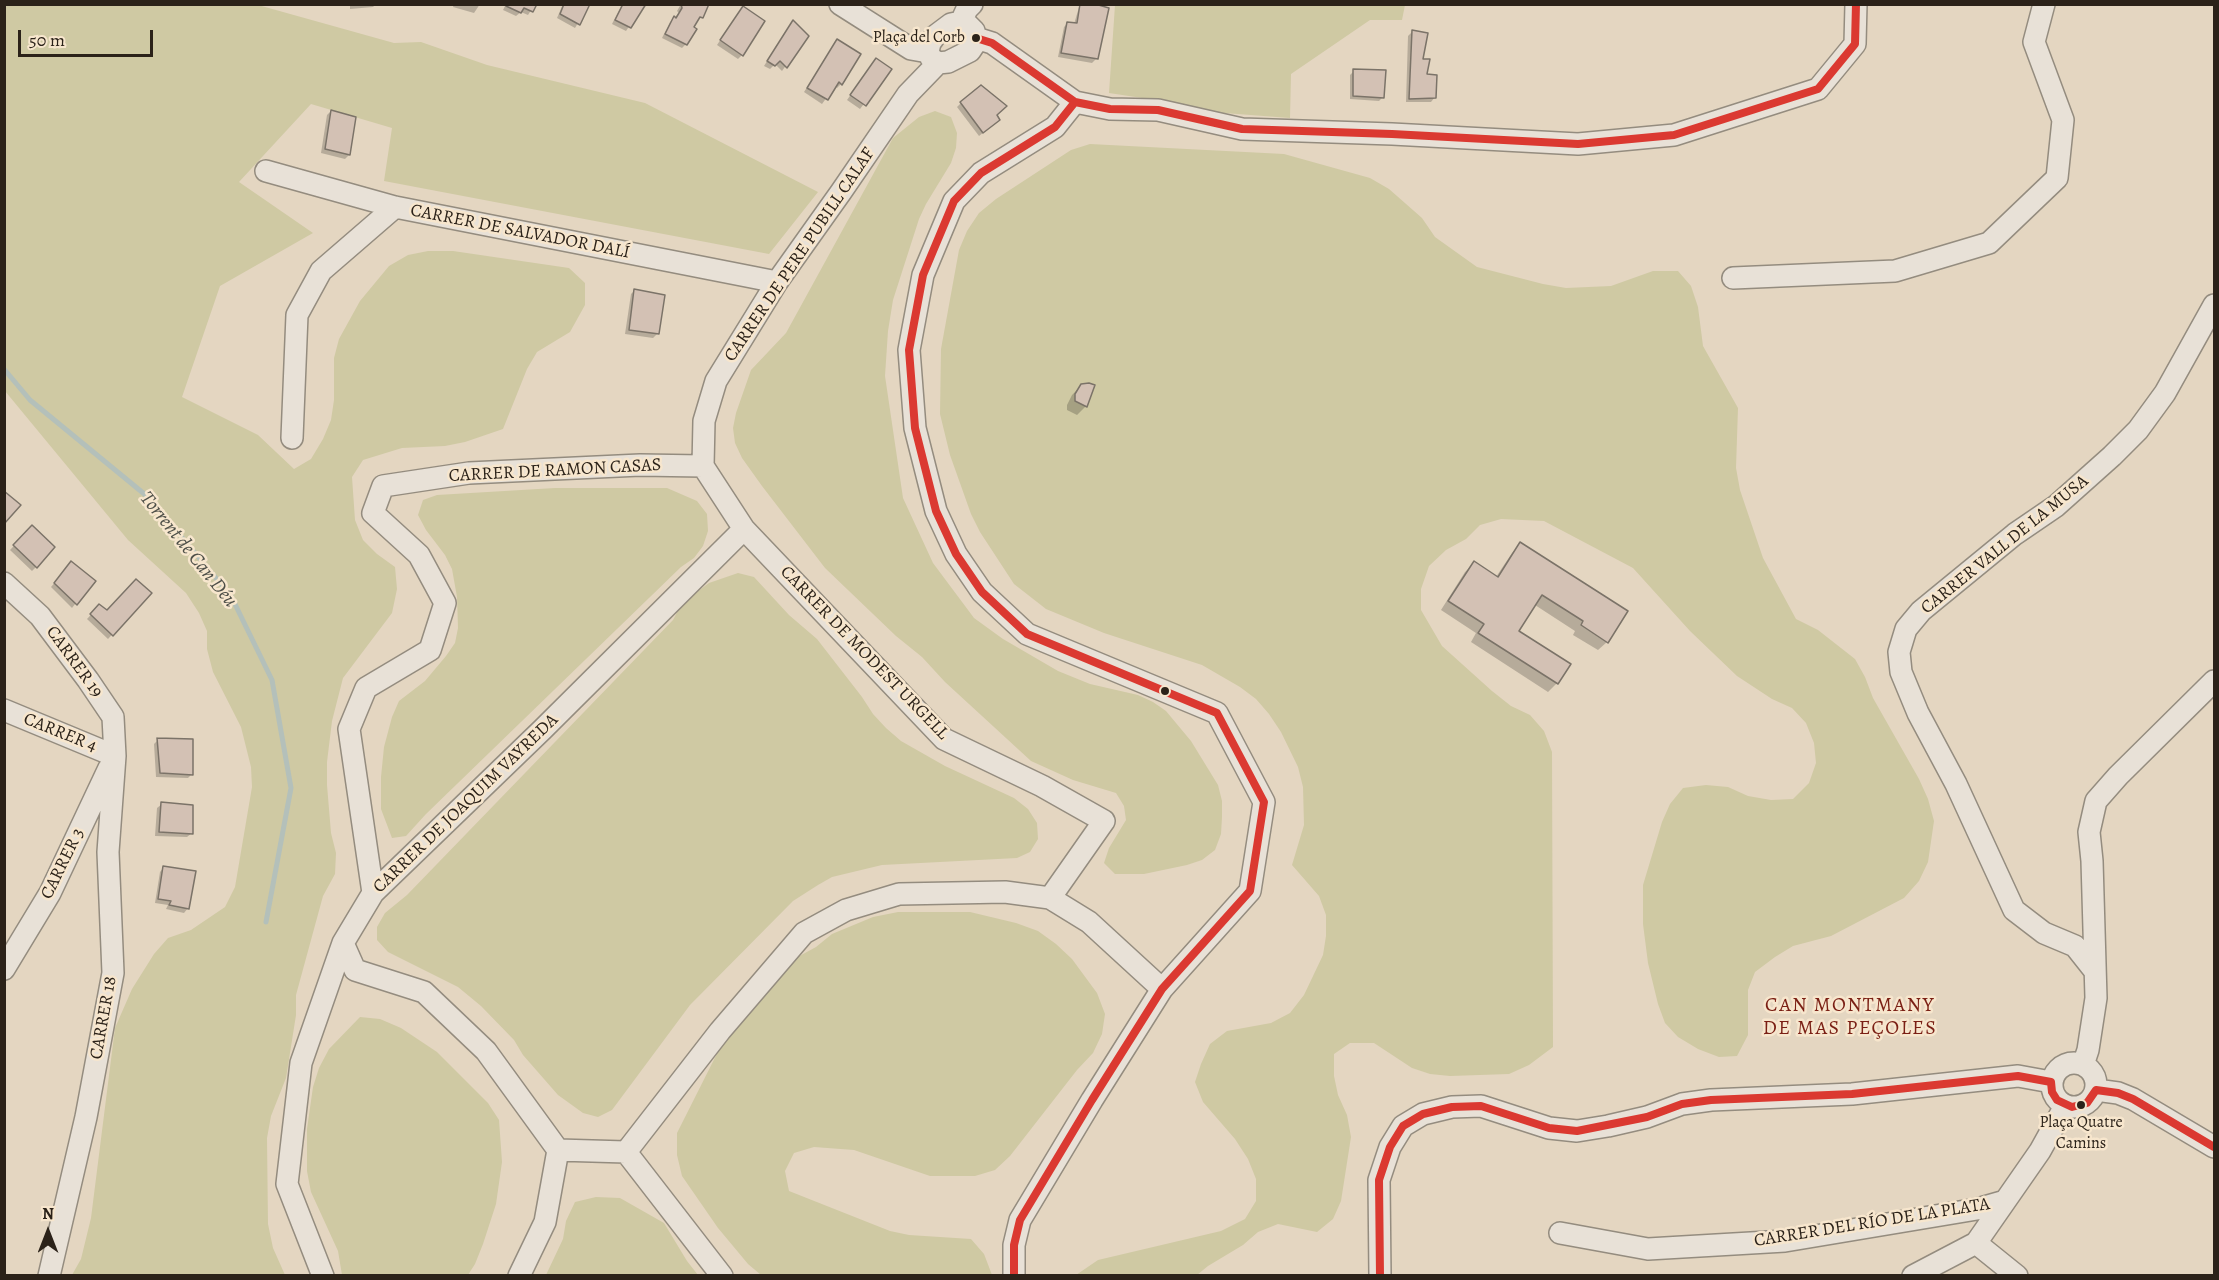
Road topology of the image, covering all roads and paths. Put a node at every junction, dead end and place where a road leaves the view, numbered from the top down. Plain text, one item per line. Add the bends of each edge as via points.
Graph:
1 (840, 4) edge
2 (972, 4) edge
3 (1856, 4) edge
4 (2044, 4) edge
5 (961, 22) junction
6 (976, 38) junction
7 (933, 57) junction
8 (1075, 102) junction
9 (266, 171) dead end
10 (395, 207) junction
11 (1733, 278) dead end
12 (777, 282) junction
13 (2214, 305) edge
14 (292, 438) dead end
15 (703, 466) junction
16 (744, 529) junction
17 (4, 583) edge
18 (2214, 681) edge
19 (4, 710) edge
20 (115, 756) junction
21 (373, 893) junction
22 (1050, 898) junction
23 (343, 943) junction
24 (4, 969) edge
25 (2094, 970) junction
26 (1162, 989) junction
27 (2083, 1065) junction
28 (2051, 1082) junction
29 (2096, 1090) junction
30 (2065, 1106) junction
31 (2214, 1147) edge
32 (558, 1150) junction
33 (626, 1152) junction
34 (2005, 1201) junction
35 (1560, 1233) dead end
36 (1976, 1243) junction
37 (49, 1275) edge
38 (323, 1275) edge
39 (519, 1275) edge
40 (722, 1275) edge
41 (1014, 1275) edge
42 (1380, 1275) edge
43 (1913, 1275) edge
44 (2016, 1275) edge

1 - 7 street via 911,49
2 - 5 street
3 - 8 street via 1855,44 1818,89 1674,135 1578,144 1242,129 1158,110 1110,109
4 - 11 street via 2034,42 2063,120 2057,178 1989,243 1895,271
5 - 6 street via 974,31
5 - 7 street via 935,36 930,43
6 - 7 street via 970,51 960,57 948,62
6 - 8 street via 992,43
7 - 12 street, CARRER DE PERE PUBILL CALAF
8 - 26 street via 1055,127 981,173 954,201 923,275 909,350 915,428 936,511 956,554 982,592 1027,634 1218,713 1264,802 1250,891
9 - 10 street, CARRER DE SALVADOR DALÍ
10 - 12 street, CARRER DE SALVADOR DALÍ
10 - 14 street via 321,271 297,315
12 - 15 street, CARRER DE PERE PUBILL CALAF via 716,381 704,421
13 - 25 street, CARRER VALL DE LA MUSA via 2165,393 2138,430 2070,494 1921,611 1906,629 1899,652 1901,672 1918,713 1956,784 2014,910 2044,933 2075,946
15 - 16 street, CARRER DE MODEST URGELL
15 - 21 street, CARRER DE RAMON CASAS via 469,473 383,486 373,513 419,555 445,603 430,650 366,688 349,729
16 - 21 street, CARRER DE JOAQUIM VAYREDA
16 - 22 street, CARRER DE MODEST URGELL via 944,739 1104,820
17 - 20 street, CARRER 19 via 40,616 112,717
18 - 25 street via 2096,801 2089,832
19 - 20 street, CARRER 4
20 - 24 street, CARRER 3 via 50,893
20 - 37 street, CARRER 18 via 108,852 113,973 86,1118
21 - 23 street, CARRER DE JOAQUIM VAYREDA
22 - 26 street via 1089,922
22 - 33 street via 1005,892 899,894 846,909 804,933
23 - 32 street via 355,970 424,992 486,1051
23 - 38 street, CARRER DE JOAQUIM VAYREDA via 301,1063 287,1184
25 - 27 street via 2094,1008
26 - 41 street via 1020,1220 1014,1245
27 - 28 street via 2064,1064
27 - 29 street via 2093,1073
28 - 30 street via 2054,1096
28 - 42 street via 2018,1076 1852,1094 1711,1100 1577,1131 1549,1128 1481,1106 1423,1114 1403,1126 1379,1180
29 - 30 street via 2087,1103
29 - 31 street via 2133,1099
30 - 34 street
32 - 33 street
32 - 39 street via 545,1222
33 - 40 street
34 - 35 street, CARRER DEL RÍO DE LA PLATA via 1785,1241 1648,1249
34 - 36 street
36 - 43 street
36 - 44 street

